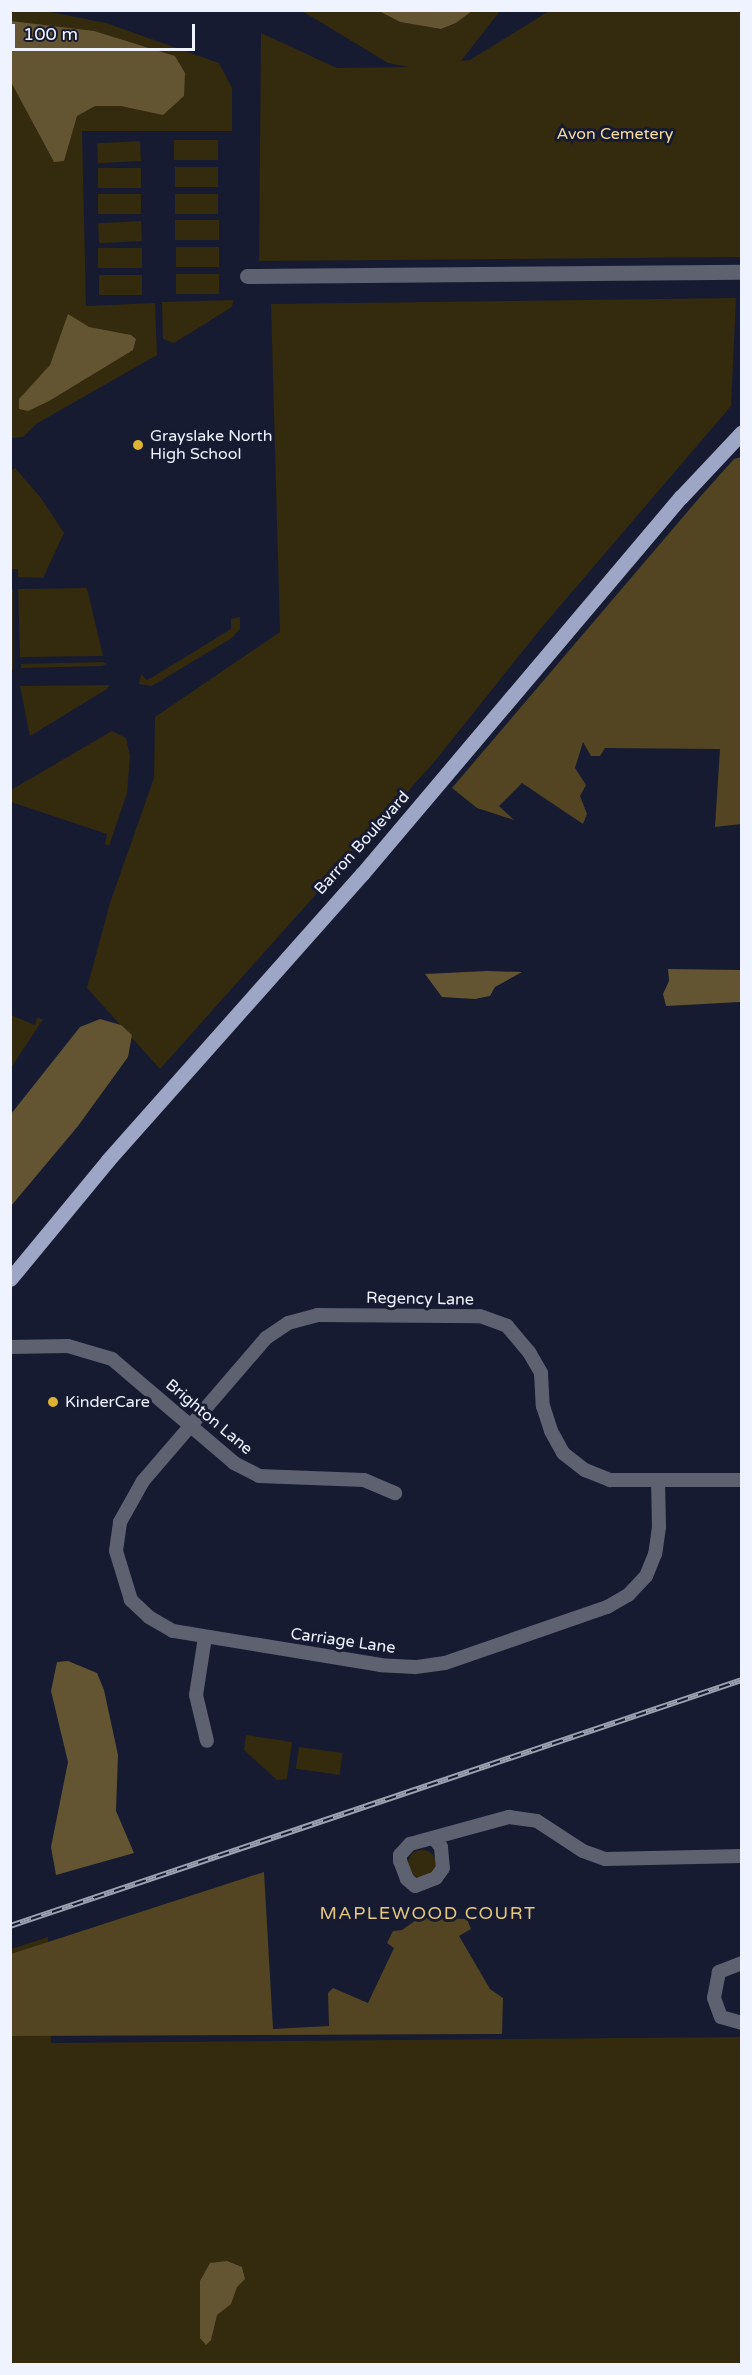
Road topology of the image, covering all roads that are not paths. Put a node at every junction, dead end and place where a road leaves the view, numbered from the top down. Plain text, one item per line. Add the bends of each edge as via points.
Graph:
1 (741, 273) edge
2 (741, 282) edge
3 (741, 432) edge
4 (10, 1279) edge
5 (10, 1347) edge
6 (191, 1425) junction
7 (658, 1480) junction
8 (741, 1480) edge
9 (395, 1493) dead end
10 (205, 1637) junction
11 (207, 1741) dead end
12 (435, 1840) dead end
13 (741, 1856) edge
14 (741, 1963) edge
15 (741, 2023) edge

1 - 2 street via 247,281 673,278
3 - 4 main road, Barron Boulevard
5 - 6 street, Brighton Lane via 68,1346 112,1359
6 - 7 street, Regency Lane via 266,1338 288,1323 317,1315 480,1316 507,1326 530,1352 541,1373 543,1406 551,1431 564,1453 585,1470 610,1480
6 - 9 street, Brighton Lane via 234,1463 259,1476 363,1480
6 - 10 street, Carriage Lane via 127,1503 116,1551 131,1600 173,1631
7 - 8 street, Regency Lane
7 - 10 street, Carriage Lane via 659,1527 646,1576 628,1595 596,1611 445,1662 415,1667
10 - 11 street via 196,1695
12 - 13 street via 509,1817 537,1821 583,1851 605,1858
14 - 15 street via 719,1972 714,1998 722,2018

